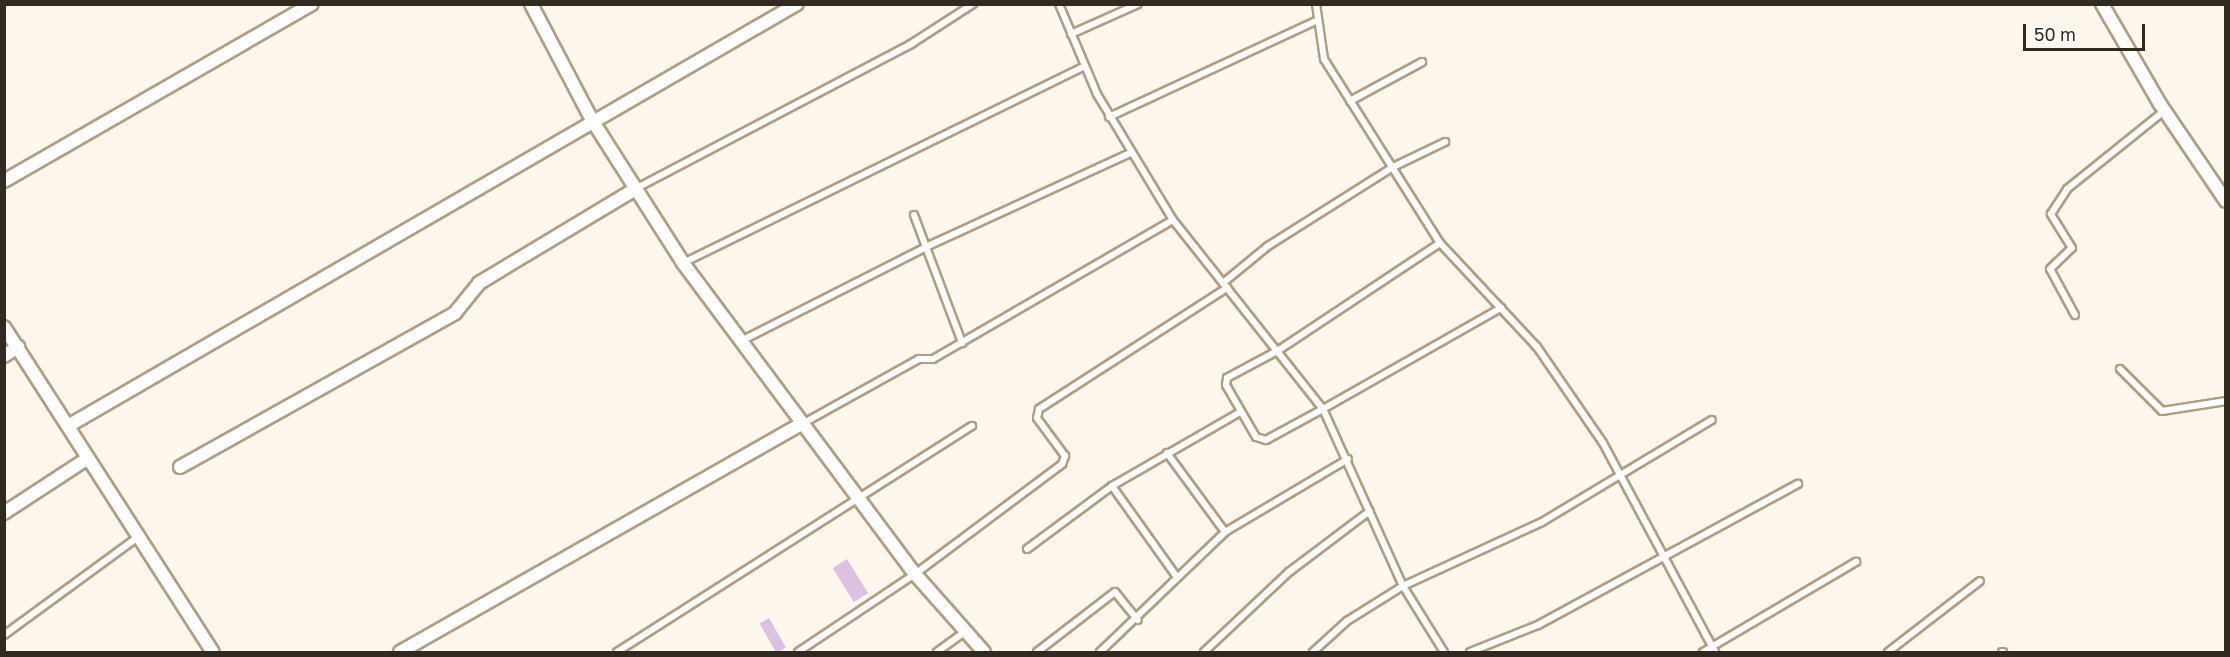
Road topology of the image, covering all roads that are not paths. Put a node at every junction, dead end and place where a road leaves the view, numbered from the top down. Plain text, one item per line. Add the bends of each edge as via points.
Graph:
1 (312, 4) edge
2 (531, 4) edge
3 (797, 4) edge
4 (972, 4) edge
5 (1059, 4) edge
6 (1138, 4) edge
7 (1316, 4) edge
8 (2102, 4) edge
9 (1318, 20) junction
10 (1071, 34) junction
11 (1422, 62) dead end
12 (1083, 67) junction
13 (1350, 101) junction
14 (2164, 111) junction
15 (1109, 117) junction
16 (592, 120) junction
17 (1445, 142) dead end
18 (1130, 153) junction
19 (1393, 167) junction
20 (4, 181) edge
21 (637, 188) junction
22 (2226, 201) edge
23 (914, 215) dead end
24 (1173, 220) junction
25 (1440, 243) junction
26 (928, 246) junction
27 (683, 263) junction
28 (1225, 285) junction
29 (1501, 308) junction
30 (2075, 315) dead end
31 (4, 327) edge
32 (739, 342) junction
33 (962, 343) junction
34 (18, 347) junction
35 (1279, 350) junction
36 (4, 356) edge
37 (2120, 369) dead end
38 (2226, 401) edge
39 (1323, 409) junction
40 (1240, 412) junction
41 (1712, 420) dead end
42 (802, 424) junction
43 (68, 426) junction
44 (972, 426) dead end
45 (1167, 453) junction
46 (88, 458) junction
47 (1348, 459) junction
48 (180, 467) dead end
49 (1619, 473) junction
50 (1798, 484) dead end
51 (1112, 486) junction
52 (861, 499) junction
53 (1370, 511) junction
54 (4, 513) edge
55 (1225, 532) junction
56 (138, 537) junction
57 (1027, 549) dead end
58 (1664, 557) junction
59 (1856, 562) dead end
60 (915, 574) junction
61 (1177, 577) junction
62 (1980, 581) dead end
63 (1403, 586) junction
64 (1138, 620) junction
65 (966, 631) junction
66 (4, 634) edge
67 (1714, 650) edge
68 (213, 652) edge
69 (400, 652) edge
70 (617, 652) edge
71 (798, 652) edge
72 (937, 652) edge
73 (984, 652) edge
74 (1037, 652) edge
75 (1100, 652) edge
76 (1204, 652) edge
77 (1313, 652) edge
78 (1444, 652) edge
79 (1470, 652) edge
80 (1703, 652) edge
81 (1888, 652) edge

1 - 20 street
2 - 16 street
3 - 16 street
4 - 21 lane via 911,44
5 - 10 lane
6 - 10 lane
7 - 9 lane
8 - 14 street
9 - 13 lane via 1324,59
9 - 15 lane
10 - 12 lane
11 - 13 lane
12 - 15 lane
12 - 27 lane
13 - 19 lane
14 - 22 street
14 - 30 lane via 2067,189 2051,214 2072,248 2050,269
15 - 18 lane
16 - 21 street
16 - 43 street
17 - 19 lane
18 - 24 lane
18 - 26 lane
19 - 25 lane
19 - 28 lane via 1268,246
21 - 27 street
21 - 48 street via 479,283 455,314
23 - 26 lane
24 - 28 lane
24 - 33 lane
25 - 29 lane
25 - 35 lane
26 - 32 lane
26 - 33 lane
27 - 32 street
28 - 35 lane
28 - 60 lane via 1039,409 1037,418 1065,460
29 - 39 lane
29 - 49 lane via 1537,347
31 - 34 street
32 - 42 street
33 - 42 lane via 933,359 919,359
34 - 36 street
34 - 43 street
35 - 39 lane
35 - 40 lane via 1225,381
37 - 38 lane via 2162,411
39 - 40 lane via 1261,440
39 - 47 lane
40 - 45 lane
41 - 49 lane
42 - 52 street
42 - 69 street
43 - 46 street
44 - 52 lane
45 - 51 lane
45 - 55 lane
46 - 54 street
46 - 56 street
47 - 53 lane
47 - 55 lane
49 - 58 lane
49 - 63 lane via 1542,522
50 - 58 lane
51 - 57 lane
51 - 61 lane
52 - 60 street
52 - 70 lane
53 - 63 lane
53 - 76 lane via 1289,572
55 - 61 lane
56 - 66 lane
56 - 68 street
58 - 67 lane
58 - 79 lane via 1538,625
59 - 67 lane
60 - 65 street
60 - 71 lane
61 - 64 lane
62 - 81 lane
63 - 77 lane via 1347,621
63 - 78 lane
64 - 74 lane via 1115,592
64 - 75 lane
65 - 72 lane
65 - 73 street
67 - 80 lane

